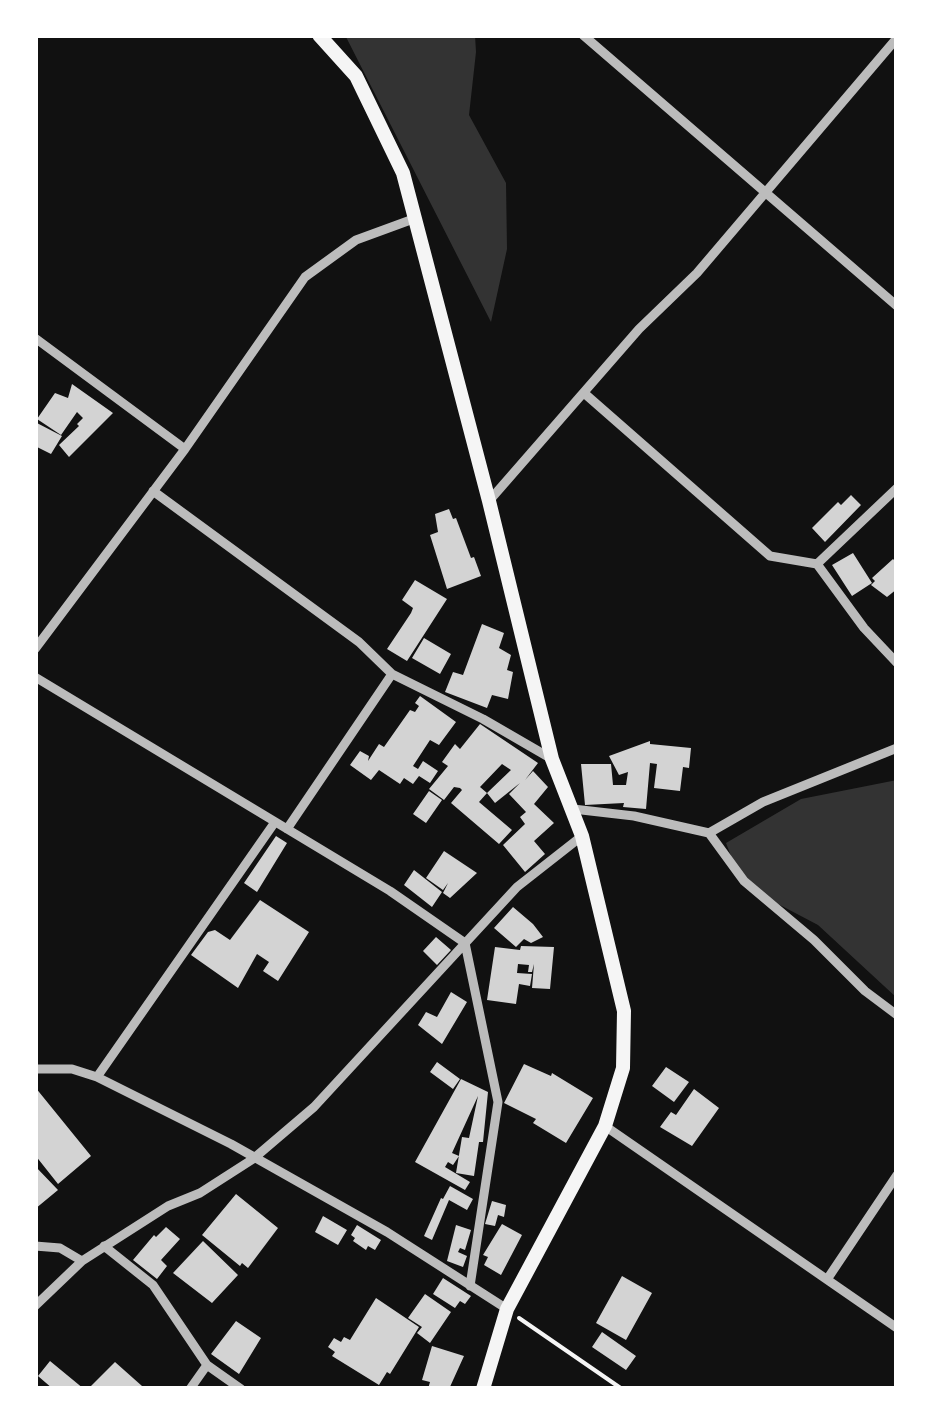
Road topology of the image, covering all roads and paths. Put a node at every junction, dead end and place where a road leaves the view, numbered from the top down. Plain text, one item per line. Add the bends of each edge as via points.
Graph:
1 (319, 35) edge
2 (583, 35) edge
3 (897, 38) edge
4 (766, 190) junction
5 (416, 218) junction
6 (897, 306) edge
7 (35, 338) edge
8 (584, 393) junction
9 (185, 448) junction
10 (897, 488) edge
11 (153, 491) junction
12 (489, 501) junction
13 (817, 564) junction
14 (35, 649) edge
15 (897, 662) edge
16 (392, 674) junction
17 (35, 677) edge
18 (897, 748) edge
19 (552, 760) junction
20 (573, 809) junction
21 (275, 822) junction
22 (287, 829) junction
23 (709, 833) junction
24 (582, 836) junction
25 (464, 943) junction
26 (897, 1015) edge
27 (35, 1069) edge
28 (97, 1077) junction
29 (605, 1126) junction
30 (253, 1158) junction
31 (897, 1176) edge
32 (35, 1246) edge
33 (104, 1246) junction
34 (82, 1261) junction
35 (828, 1278) junction
36 (470, 1286) junction
37 (35, 1306) edge
38 (507, 1309) junction
39 (897, 1328) edge
40 (208, 1365) junction
41 (190, 1389) edge
42 (240, 1389) edge
43 (483, 1389) edge
44 (622, 1389) edge

1 - 5 main road via 356,76 403,173
2 - 4 street
3 - 4 street
4 - 6 street
4 - 8 street
5 - 9 street via 356,240 306,276
5 - 12 main road
7 - 9 street
8 - 12 street
8 - 13 street via 770,556
9 - 11 street
10 - 13 street
11 - 14 street
11 - 16 street via 359,642
12 - 19 main road
13 - 15 street
16 - 19 street
16 - 22 street
17 - 21 street
18 - 23 street via 764,802
19 - 20 main road
20 - 23 street
20 - 24 main road
21 - 22 street
21 - 28 street
22 - 25 street
23 - 26 street via 744,881
24 - 25 street via 517,887
24 - 29 main road via 624,1010 623,1068
25 - 30 street via 314,1108
25 - 36 street via 498,1102
27 - 28 street
28 - 30 street
29 - 35 street
29 - 38 main road
30 - 33 street
30 - 36 street
31 - 35 street
32 - 34 street via 60,1248
33 - 34 street
33 - 40 street via 152,1284
34 - 37 street
35 - 39 street
36 - 38 street
38 - 43 main road
38 - 44 path
40 - 41 street
40 - 42 street

